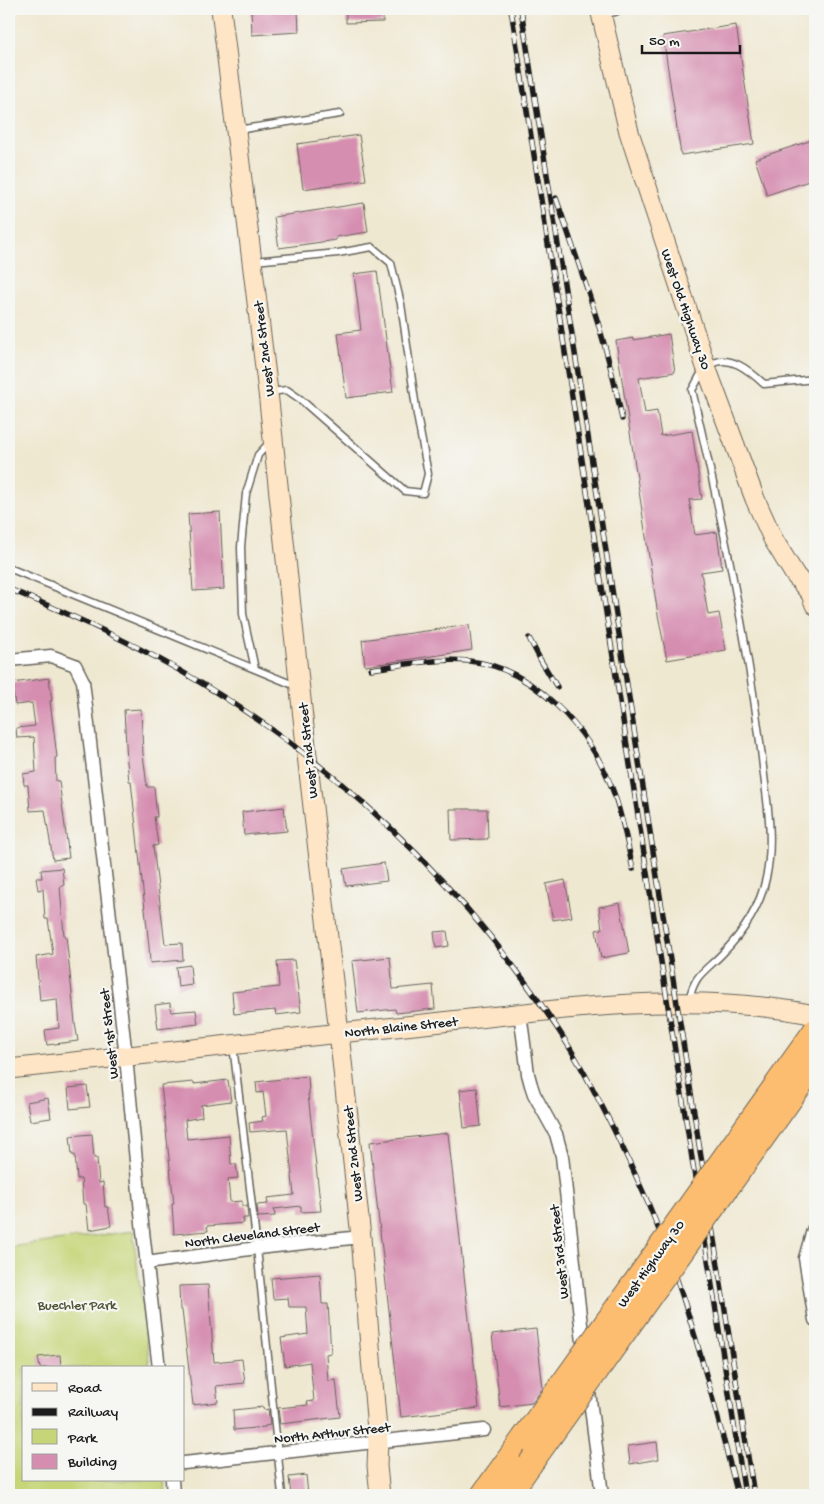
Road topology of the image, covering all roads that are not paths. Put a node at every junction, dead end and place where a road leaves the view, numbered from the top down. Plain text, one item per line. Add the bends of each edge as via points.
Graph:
1 (221, 9) edge
2 (606, 10) edge
3 (340, 114) dead end
4 (236, 130) junction
5 (252, 261) junction
6 (706, 366) junction
7 (815, 379) edge
8 (268, 392) junction
9 (273, 438) junction
10 (9, 568) edge
11 (814, 596) edge
12 (9, 660) edge
13 (255, 669) junction
14 (300, 688) junction
15 (683, 1002) junction
16 (520, 1013) junction
17 (815, 1015) edge
18 (815, 1031) edge
19 (339, 1033) junction
20 (233, 1044) junction
21 (126, 1057) junction
22 (815, 1064) edge
23 (9, 1069) edge
24 (815, 1229) edge
25 (361, 1237) junction
26 (257, 1248) junction
27 (146, 1263) junction
28 (815, 1320) edge
29 (159, 1366) edge
30 (484, 1430) dead end
31 (378, 1442) junction
32 (278, 1453) junction
33 (185, 1463) edge
34 (172, 1482) edge
35 (173, 1495) edge
36 (282, 1495) edge
37 (380, 1495) edge
38 (483, 1495) edge
39 (508, 1495) edge
40 (602, 1495) edge

1 - 4 street, West 2nd Street
2 - 6 street, West Old Highway 30 via 629,132
3 - 4 lane
4 - 5 street, West 2nd Street
5 - 8 street, West 2nd Street
5 - 8 lane via 372,247 391,263 401,304 428,474 423,493 405,491 300,399 286,390
6 - 7 lane via 720,361 734,362 764,384
6 - 11 street, West Old Highway 30 via 773,539 795,575
6 - 15 lane via 692,390 716,493 754,692 772,843 766,879 752,916 722,954 698,976
8 - 9 street, West 2nd Street
9 - 13 lane via 258,455 246,494 241,547 243,614
9 - 14 street, West 2nd Street
10 - 13 lane
12 - 21 street, West 1st Street via 51,656 75,666 83,681
13 - 14 lane
14 - 19 street, West 2nd Street
15 - 16 street, North Blaine Street
15 - 17 street, North Blaine Street via 742,1004
16 - 19 street, North Blaine Street
16 - 40 street, West 3rd Street via 531,1085 556,1134 562,1156
18 - 38 highway, West Highway 30, bridge
19 - 20 street, North Blaine Street
19 - 25 street, West 2nd Street
20 - 21 street, North Blaine Street
20 - 26 lane
21 - 23 street, North Blaine Street
21 - 27 street, West 1st Street
22 - 39 highway, West Highway 30, bridge
24 - 28 street via 805,1258
25 - 26 street, North Cleveland Street
25 - 31 street, West 2nd Street
26 - 27 street, North Cleveland Street
26 - 32 lane
27 - 29 street, West 1st Street
30 - 31 street, North Arthur Street
31 - 32 street, North Arthur Street
31 - 37 street, West 2nd Street
32 - 33 street, North Arthur Street
32 - 36 lane
34 - 35 street

